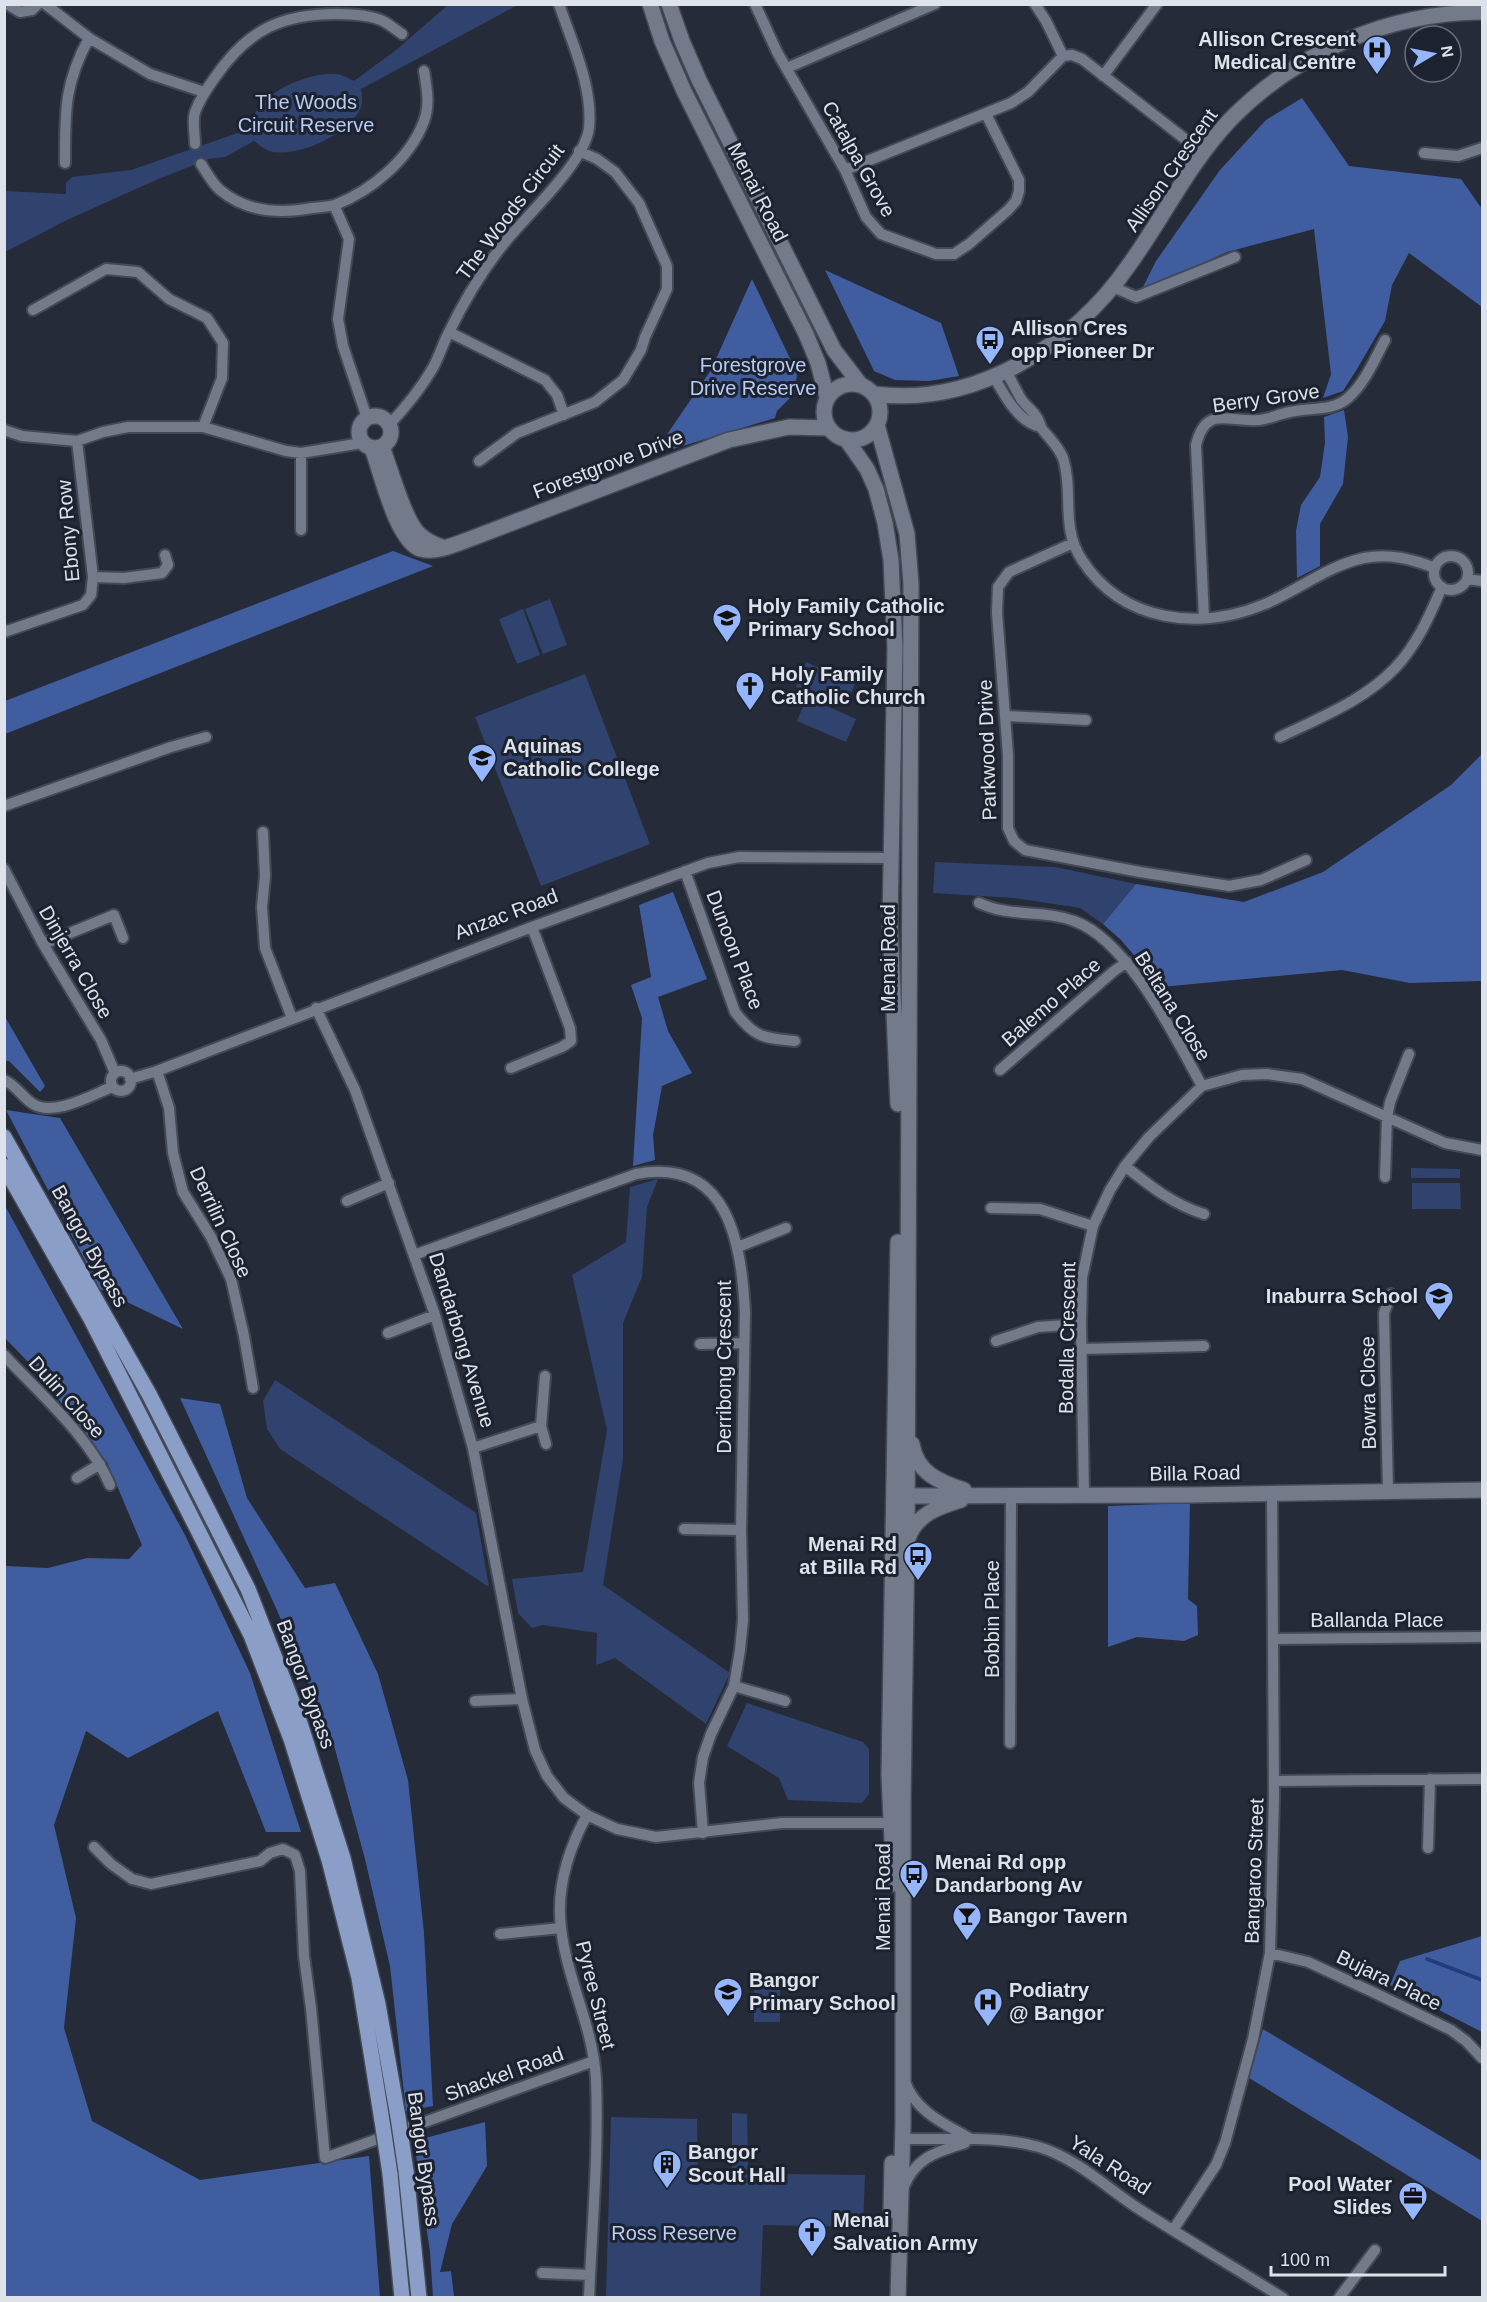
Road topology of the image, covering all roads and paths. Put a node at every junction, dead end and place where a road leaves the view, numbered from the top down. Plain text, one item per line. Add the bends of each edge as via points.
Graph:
1 (7, 4) edge
2 (38, 4) edge
3 (45, 4) edge
4 (559, 4) edge
5 (650, 4) edge
6 (669, 4) edge
7 (755, 4) edge
8 (934, 4) edge
9 (1035, 4) edge
10 (1157, 4) edge
11 (352, 10) edge
12 (1482, 12) edge
13 (402, 34) dead end
14 (89, 38) junction
15 (1063, 56) junction
16 (787, 68) junction
17 (424, 71) dead end
18 (1103, 76) junction
19 (204, 93) junction
20 (986, 114) junction
21 (195, 144) dead end
22 (1482, 148) edge
23 (579, 151) junction
24 (1203, 153) junction
25 (1424, 153) dead end
26 (65, 163) dead end
27 (201, 164) dead end
28 (845, 170) junction
29 (334, 205) junction
30 (1235, 256) dead end
31 (1113, 287) junction
32 (33, 310) dead end
33 (449, 332) junction
34 (1385, 340) dead end
35 (1000, 374) junction
36 (860, 384) junction
37 (874, 394) junction
38 (919, 397) junction
39 (826, 402) junction
40 (564, 416) junction
41 (367, 418) junction
42 (878, 421) junction
43 (389, 425) junction
44 (203, 426) junction
45 (789, 427) junction
46 (829, 428) junction
47 (4, 430) edge
48 (846, 439) junction
49 (77, 441) junction
50 (372, 446) junction
51 (301, 453) junction
52 (479, 461) dead end
53 (301, 530) dead end
54 (1073, 543) junction
55 (165, 555) dead end
56 (1435, 568) junction
57 (93, 578) junction
58 (1467, 579) junction
59 (1482, 581) edge
60 (1442, 587) junction
61 (1204, 618) junction
62 (4, 632) edge
63 (1006, 716) junction
64 (1086, 720) dead end
65 (1280, 736) dead end
66 (207, 737) dead end
67 (4, 806) edge
68 (263, 832) dead end
69 (891, 858) junction
70 (909, 859) junction
71 (1306, 860) dead end
72 (4, 869) edge
73 (685, 871) junction
74 (979, 903) dead end
75 (532, 927) junction
76 (123, 938) dead end
77 (43, 944) junction
78 (1127, 962) junction
79 (316, 1008) junction
80 (292, 1018) junction
81 (795, 1041) dead end
82 (1409, 1054) dead end
83 (511, 1068) dead end
84 (1000, 1070) dead end
85 (157, 1071) junction
86 (115, 1073) junction
87 (130, 1079) junction
88 (4, 1080) edge
89 (1202, 1086) junction
90 (112, 1087) junction
91 (1387, 1117) junction
92 (4, 1137) edge
93 (1482, 1150) edge
94 (4, 1166) edge
95 (1125, 1166) junction
96 (1385, 1176) dead end
97 (389, 1184) junction
98 (347, 1201) dead end
99 (991, 1208) dead end
100 (1204, 1214) dead end
101 (1093, 1226) junction
102 (786, 1228) dead end
103 (738, 1247) junction
104 (414, 1255) junction
105 (1391, 1294) dead end
106 (435, 1315) junction
107 (1081, 1323) junction
108 (388, 1333) dead end
109 (996, 1341) dead end
110 (744, 1343) junction
111 (700, 1344) dead end
112 (1204, 1346) dead end
113 (1082, 1349) junction
114 (4, 1355) edge
115 (545, 1376) dead end
116 (253, 1388) dead end
117 (907, 1403) junction
118 (540, 1426) junction
119 (546, 1444) dead end
120 (473, 1448) junction
121 (895, 1450) junction
122 (100, 1464) junction
123 (77, 1478) dead end
124 (111, 1485) dead end
125 (1482, 1490) edge
126 (1388, 1492) junction
127 (1272, 1493) junction
128 (993, 1494) junction
129 (1011, 1494) junction
130 (1084, 1495) junction
131 (907, 1496) junction
132 (684, 1529) dead end
133 (741, 1530) junction
134 (907, 1539) junction
135 (892, 1552) junction
136 (1482, 1637) edge
137 (1273, 1639) junction
138 (734, 1686) junction
139 (522, 1699) junction
140 (475, 1701) dead end
141 (785, 1701) dead end
142 (1010, 1743) dead end
143 (1430, 1779) junction
144 (1482, 1779) edge
145 (1274, 1781) junction
146 (587, 1815) junction
147 (897, 1823) junction
148 (702, 1833) junction
149 (94, 1847) dead end
150 (1428, 1848) dead end
151 (561, 1928) junction
152 (500, 1934) dead end
153 (1270, 1953) junction
154 (1482, 2058) edge
155 (594, 2061) junction
156 (902, 2069) junction
157 (897, 2139) junction
158 (974, 2140) junction
159 (398, 2173) junction
160 (902, 2191) junction
161 (1173, 2230) junction
162 (1375, 2250) dead end
163 (542, 2273) dead end
164 (590, 2275) junction
165 (402, 2298) edge
166 (419, 2298) edge
167 (589, 2298) edge
168 (890, 2298) edge
169 (898, 2298) edge
170 (1283, 2298) edge
171 (1339, 2298) edge

1 - 2 street via 20,12 32,10
3 - 14 street
4 - 23 street, The Woods Circuit via 588,95 589,130
5 - 39 main road, Menai Road via 684,91 806,334 820,369
6 - 36 main road, Menai Road via 699,80 834,350
7 - 16 street, Catalpa Grove
8 - 16 street
9 - 15 street
10 - 18 street
11 - 13 street via 381,20
11 - 19 street via 310,14 261,31 231,54
12 - 24 main road, Allison Crescent via 1401,21 1327,49 1254,97
14 - 19 street via 150,74
14 - 26 street via 69,84
15 - 18 street via 1082,59
15 - 20 street via 1028,92
16 - 28 street, Catalpa Grove
17 - 29 street via 428,101 417,136 394,165 371,185
18 - 24 street
19 - 21 street via 195,114
20 - 28 street
20 - 28 street, Catalpa Grove via 1016,171 1019,191 1008,210 954,254 936,254 881,234 866,217
22 - 25 street via 1458,156
23 - 33 street, The Woods Circuit via 557,186 506,242 473,287
23 - 40 street via 606,165 626,185 639,204 669,274 667,289 641,350 623,380 595,402
24 - 31 main road, Allison Crescent
27 - 29 street via 219,189 247,206 294,211
29 - 41 street via 349,239 338,319
30 - 31 street via 1136,297
31 - 35 main road, Allison Crescent via 1069,329 1032,357
32 - 44 street via 106,269 138,272 169,299 207,318 223,343 222,378
33 - 40 street via 545,380 557,395
33 - 43 street, The Woods Circuit via 432,369
34 - 61 street, Berry Grove via 1347,398 1331,407 1290,411 1256,420 1212,419 1200,429 1196,445
35 - 38 main road, Allison Crescent
35 - 54 street via 1038,418 1063,459
36 - 37 main road
36 - 39 main road via 836,388
37 - 38 main road
37 - 42 main road via 880,406
38 - 42 main road
39 - 45 main road
39 - 46 main road via 825,422
40 - 52 street via 517,433
41 - 43 main road via 379,417
41 - 50 main road via 358,432
42 - 48 main road via 864,437
42 - 70 main road, Menai Road via 907,534 911,584
43 - 50 main road via 391,435 386,444
44 - 49 street via 128,427
44 - 51 street
45 - 46 main road
45 - 50 main road, Forestgrove Drive via 729,440 445,548 416,532
46 - 48 main road
47 - 49 street via 21,436
48 - 69 main road, Menai Road via 876,489 891,560 895,660
49 - 57 street, Ebony Row
50 - 51 street
51 - 53 street
54 - 61 street via 1099,582 1131,606 1161,616
54 - 63 street, Parkwood Drive via 1009,572 998,587
55 - 57 street via 168,565 162,573
56 - 58 street via 1441,559 1456,557 1465,564
56 - 60 street via 1435,579
56 - 61 street via 1401,557 1365,558 1338,565 1247,611
57 - 62 street, Ebony Row via 91,595 83,605
58 - 59 street
58 - 60 street via 1456,589
60 - 65 street via 1427,620 1396,667 1353,699
63 - 64 street
63 - 71 street, Parkwood Drive via 1008,828 1014,841 1025,849 1230,886 1261,880
66 - 67 street
68 - 80 street via 265,948
69 - 70 main road, Anzac Road
69 - 73 street, Anzac Road via 739,857
69 - 121 main road, Menai Road via 898,1119
70 - 117 main road, Menai Road
72 - 77 street, Dinjerra Close
73 - 75 street, Anzac Road
73 - 81 street, Dunoon Place via 735,1012 748,1029 769,1038
74 - 78 street, Beltana Close via 1077,922 1108,942
75 - 79 street, Anzac Road
75 - 83 street via 570,1028 571,1041
76 - 77 street via 114,915
77 - 86 street, Dinjerra Close
78 - 84 street, Balemo Place
78 - 89 street, Beltana Close
79 - 80 street, Anzac Road
79 - 97 street, Dandarbong Avenue via 354,1090
80 - 85 street, Anzac Road
82 - 91 street
85 - 87 street, Anzac Road
85 - 116 street, Derrilin Close via 169,1108 172,1153 183,1192 231,1279
86 - 87 street via 124,1072
86 - 90 street
87 - 90 street via 126,1090
88 - 90 street via 33,1104 44,1108 60,1107
89 - 91 street, Bodalla Crescent via 1242,1075 1285,1076 1302,1079
89 - 95 street, Bodalla Crescent
91 - 93 street, Bodalla Crescent via 1445,1143
91 - 96 street
92 - 159 main road, Bangor Bypass, bridge via 150,1394 248,1589 298,1717 343,1858 378,2004 398,2117
94 - 159 main road, Bangor Bypass, bridge via 91,1319 251,1635 291,1739 329,1860 359,1978 382,2121
95 - 100 street via 1184,1208
95 - 101 street, Bodalla Crescent
97 - 98 street
97 - 104 street, Dandarbong Avenue
99 - 101 street via 1040,1209
101 - 107 street, Bodalla Crescent via 1082,1278
102 - 103 street
103 - 104 street, Derribong Crescent via 726,1216 700,1182 687,1175 657,1170 625,1178
103 - 110 street, Derribong Crescent via 743,1277
104 - 106 street, Dandarbong Avenue
105 - 126 street, Bowra Close via 1384,1313
106 - 108 street
106 - 120 street, Dandarbong Avenue
107 - 109 street via 1038,1327
107 - 113 street, Bodalla Crescent
110 - 111 street
110 - 133 street, Derribong Crescent
112 - 113 street
113 - 130 street, Bodalla Crescent
114 - 122 street, Dulin Close
115 - 118 street
117 - 128 main road via 914,1454 926,1472 948,1485
117 - 131 main road, Menai Road
118 - 119 street
118 - 120 street
120 - 139 street, Dandarbong Avenue
121 - 131 main road, Menai Road via 898,1481
121 - 135 main road, Menai Road
122 - 123 street, Dulin Close
122 - 124 street, Dulin Close
125 - 126 main road, Billa Road
126 - 127 main road, Billa Road
127 - 130 main road, Billa Road
127 - 137 street, Bangaroo Street
128 - 129 main road, Billa Road
128 - 131 main road, Billa Road
128 - 134 main road via 964,1498 925,1514
129 - 130 main road, Billa Road
129 - 142 street, Bobbin Place
131 - 134 main road, Menai Road
131 - 135 main road, Menai Road via 898,1512
132 - 133 street
133 - 138 street, Derribong Crescent via 743,1620
134 - 147 main road, Menai Road
135 - 147 main road, Menai Road via 889,1775
136 - 137 street, Ballanda Place
137 - 145 street, Bangaroo Street
138 - 141 street
138 - 148 street, Derribong Crescent via 703,1757 699,1783
139 - 140 street
139 - 146 street, Dandarbong Avenue via 535,1750 547,1776 564,1798
143 - 144 street
143 - 145 street
143 - 150 street
145 - 153 street, Bangaroo Street
146 - 148 street, Dandarbong Avenue via 617,1829 656,1837
146 - 151 street, Pyree Street via 564,1868
147 - 148 street, Dandarbong Avenue via 782,1823
147 - 156 main road, Menai Road
147 - 157 main road, Menai Road
149 - 155 street, Shackel Road via 132,1879 150,1884 260,1861 283,1849 295,1855 300,1871 304,1956 325,2158
151 - 152 street
151 - 155 street, Pyree Street
153 - 154 street, Bujara Place via 1308,1962 1451,2030
153 - 161 street, Bangaroo Street via 1225,2143 1216,2165
155 - 164 street, Pyree Street
156 - 157 main road, Menai Road
156 - 158 street via 906,2085 924,2111
157 - 158 street, Yala Road
157 - 160 main road, Menai Road
157 - 168 main road, Menai Road
158 - 160 street via 920,2161
158 - 161 street, Yala Road via 1014,2142 1048,2150
159 - 165 main road, Bangor Bypass
159 - 166 main road, Bangor Bypass
160 - 169 main road, Menai Road
161 - 170 street, Yala Road
162 - 171 street
163 - 164 street
164 - 167 street, Pyree Street

